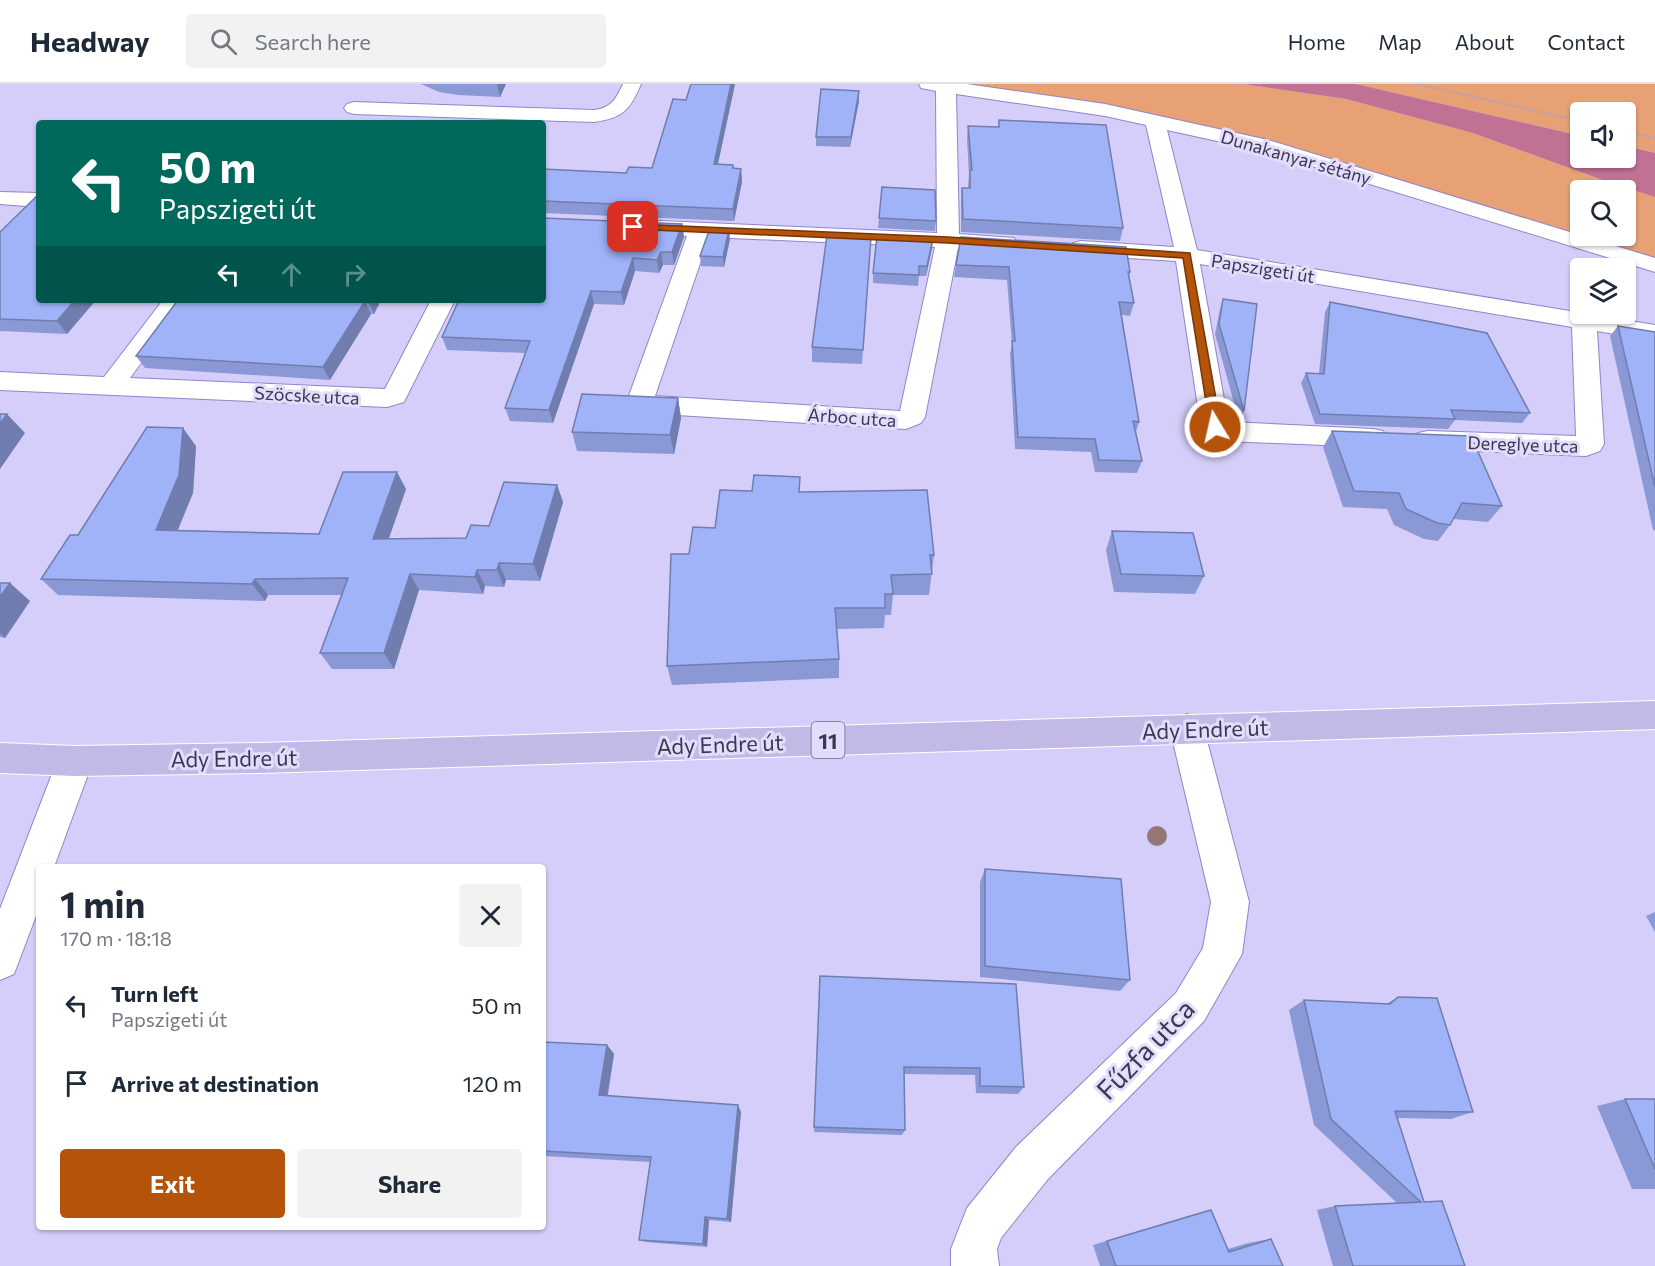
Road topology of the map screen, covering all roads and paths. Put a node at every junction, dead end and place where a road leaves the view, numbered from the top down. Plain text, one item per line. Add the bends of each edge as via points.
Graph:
1 (632, 84) edge
2 (1417, 84) edge
3 (937, 86) edge
4 (354, 108) dead end
5 (1570, 119) edge
6 (1155, 120) junction
7 (1636, 133) edge
8 (1655, 138) edge
9 (0, 198) edge
10 (31, 200) edge
11 (0, 222) edge
12 (622, 226) edge
13 (700, 230) junction
14 (948, 240) junction
15 (1032, 245) edge
16 (1056, 247) edge
17 (1187, 255) junction
18 (1655, 265) edge
19 (173, 303) edge
20 (442, 303) edge
21 (1570, 319) edge
22 (1584, 324) edge
23 (1602, 324) edge
24 (1655, 333) edge
25 (0, 381) edge
26 (111, 386) junction
27 (1655, 715) edge
28 (1187, 729) junction
29 (0, 758) edge
30 (75, 761) junction
31 (36, 864) edge
32 (36, 864) edge
33 (0, 960) edge
34 (975, 1266) edge

1 - 4 street via 621,108 602,116
2 - 5 path
3 - 6 street, Dunakanyar sétány
3 - 14 street, Árboc utca
6 - 17 street, Dereglye utca
6 - 18 street, Dunakanyar sétány via 1268,146
7 - 8 path
9 - 10 street
10 - 11 street
12 - 13 street
13 - 14 street
13 - 14 street, Árboc utca via 640,401 643,404 906,420 912,417
14 - 15 street
16 - 17 street, Papszigeti út
17 - 21 street, Papszigeti út
17 - 22 street, Dereglye utca via 1215,427 1224,432 1586,446 1590,444
19 - 26 street
20 - 26 street, Szöcske utca via 395,396
23 - 24 street, Papszigeti út
25 - 26 street, Szöcske utca
27 - 28 main road, Ady Endre út / 11
28 - 30 main road, Ady Endre út / 11
28 - 34 street, Fűzfa utca via 1230,902 1222,954 1190,1007 1032,1163 983,1224 974,1249
29 - 30 main road, Ady Endre út / 11
30 - 31 street
32 - 33 street

